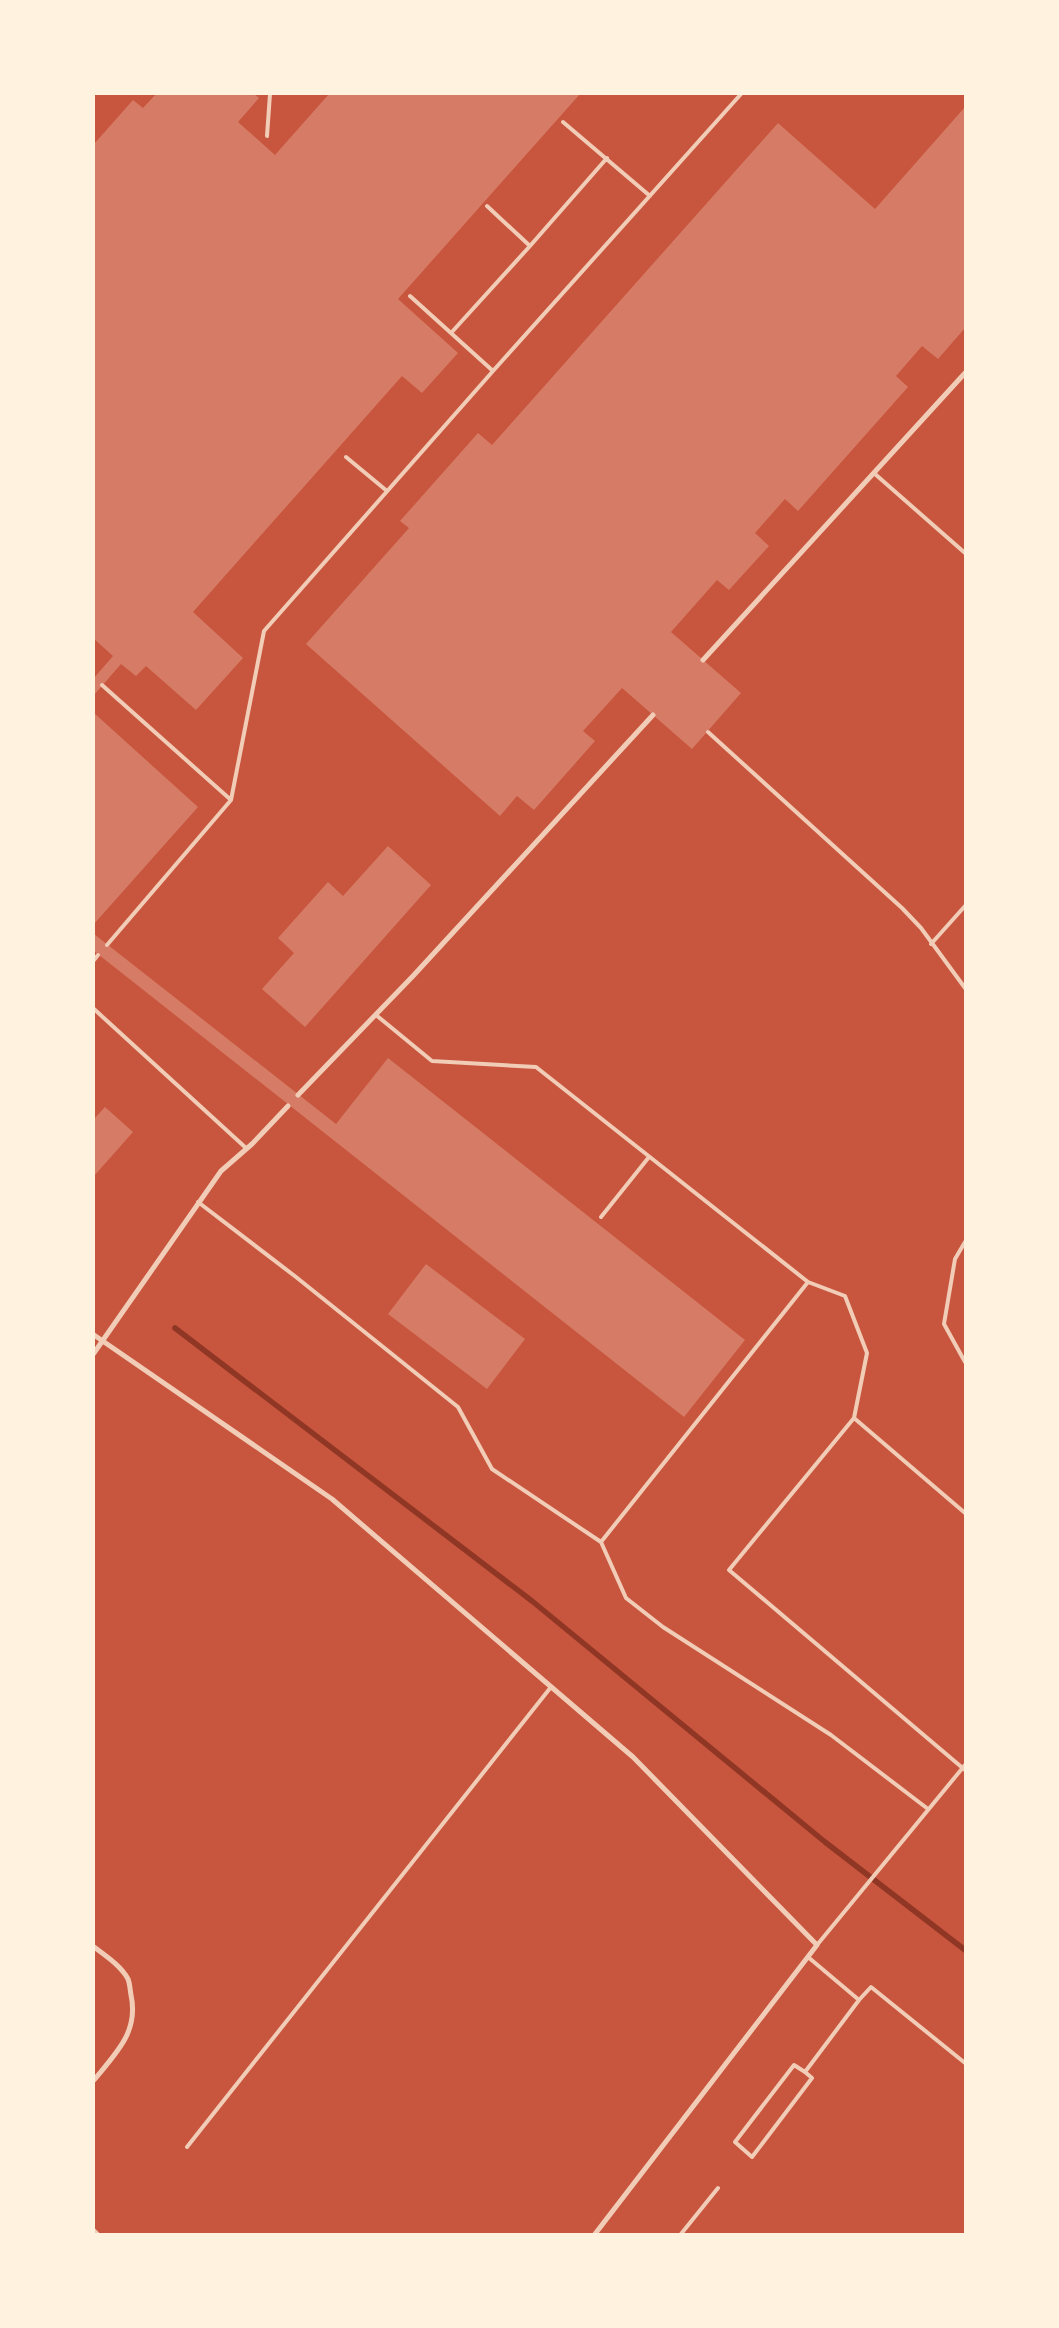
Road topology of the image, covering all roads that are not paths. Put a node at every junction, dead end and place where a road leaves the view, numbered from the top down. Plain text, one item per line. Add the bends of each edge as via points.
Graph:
1 (270, 94) edge
2 (741, 94) edge
3 (563, 122) dead end
4 (267, 136) dead end
5 (607, 158) junction
6 (650, 196) junction
7 (487, 206) dead end
8 (530, 246) junction
9 (410, 296) dead end
10 (451, 334) junction
11 (493, 371) junction
12 (965, 373) edge
13 (346, 457) dead end
14 (875, 474) junction
15 (387, 491) junction
16 (965, 553) edge
17 (703, 660) dead end
18 (102, 685) dead end
19 (653, 715) dead end
20 (708, 732) dead end
21 (231, 800) junction
22 (965, 906) edge
23 (931, 944) junction
24 (107, 945) dead end
25 (98, 955) dead end
26 (94, 960) edge
27 (965, 988) edge
28 (94, 1009) edge
29 (376, 1015) junction
30 (298, 1095) dead end
31 (288, 1106) dead end
32 (246, 1148) junction
33 (649, 1157) junction
34 (198, 1202) junction
35 (601, 1217) dead end
36 (965, 1242) edge
37 (808, 1282) junction
38 (94, 1335) edge
39 (103, 1341) junction
40 (94, 1353) edge
41 (965, 1362) edge
42 (854, 1418) junction
43 (965, 1513) edge
44 (601, 1542) junction
45 (551, 1687) junction
46 (964, 1768) edge
47 (928, 1809) junction
48 (817, 1945) junction
49 (94, 1947) edge
50 (808, 1957) junction
51 (859, 2000) junction
52 (965, 2063) edge
53 (805, 2072) junction
54 (94, 2080) edge
55 (187, 2147) dead end
56 (718, 2188) dead end
57 (94, 2231) edge
58 (97, 2234) edge
59 (595, 2234) edge
60 (682, 2234) edge

1 - 4 lane
2 - 6 lane
3 - 5 lane
5 - 6 lane
5 - 8 lane
6 - 11 lane
7 - 8 lane
8 - 10 lane
9 - 10 lane
10 - 11 lane
11 - 15 lane
12 - 14 street
13 - 15 lane
14 - 16 lane
14 - 17 street
15 - 21 lane via 264,631
18 - 21 lane
19 - 29 street
20 - 23 lane via 902,908
21 - 24 lane
22 - 23 lane
23 - 27 lane
25 - 26 lane
28 - 32 lane
29 - 30 street
29 - 33 lane via 432,1061 536,1067
31 - 32 street
32 - 34 street via 221,1171
33 - 35 lane
33 - 37 lane
34 - 39 street
34 - 44 lane via 458,1407 492,1469
36 - 41 lane via 954,1259 944,1324
37 - 42 lane via 845,1296 867,1353
37 - 44 lane
38 - 39 street
39 - 40 street
39 - 45 street via 332,1499
42 - 43 lane
42 - 46 lane via 729,1570
44 - 47 lane via 626,1598 663,1627 831,1735
45 - 48 street via 633,1757
45 - 55 lane
46 - 47 lane
47 - 48 lane
48 - 50 street
49 - 54 street via 116,1964 128,1980 133,2021 123,2044
50 - 51 lane
50 - 59 street
51 - 52 lane via 871,1987
51 - 53 lane
53 - 53 lane via 794,2065 735,2142 752,2157 812,2078
56 - 60 lane
57 - 58 street

